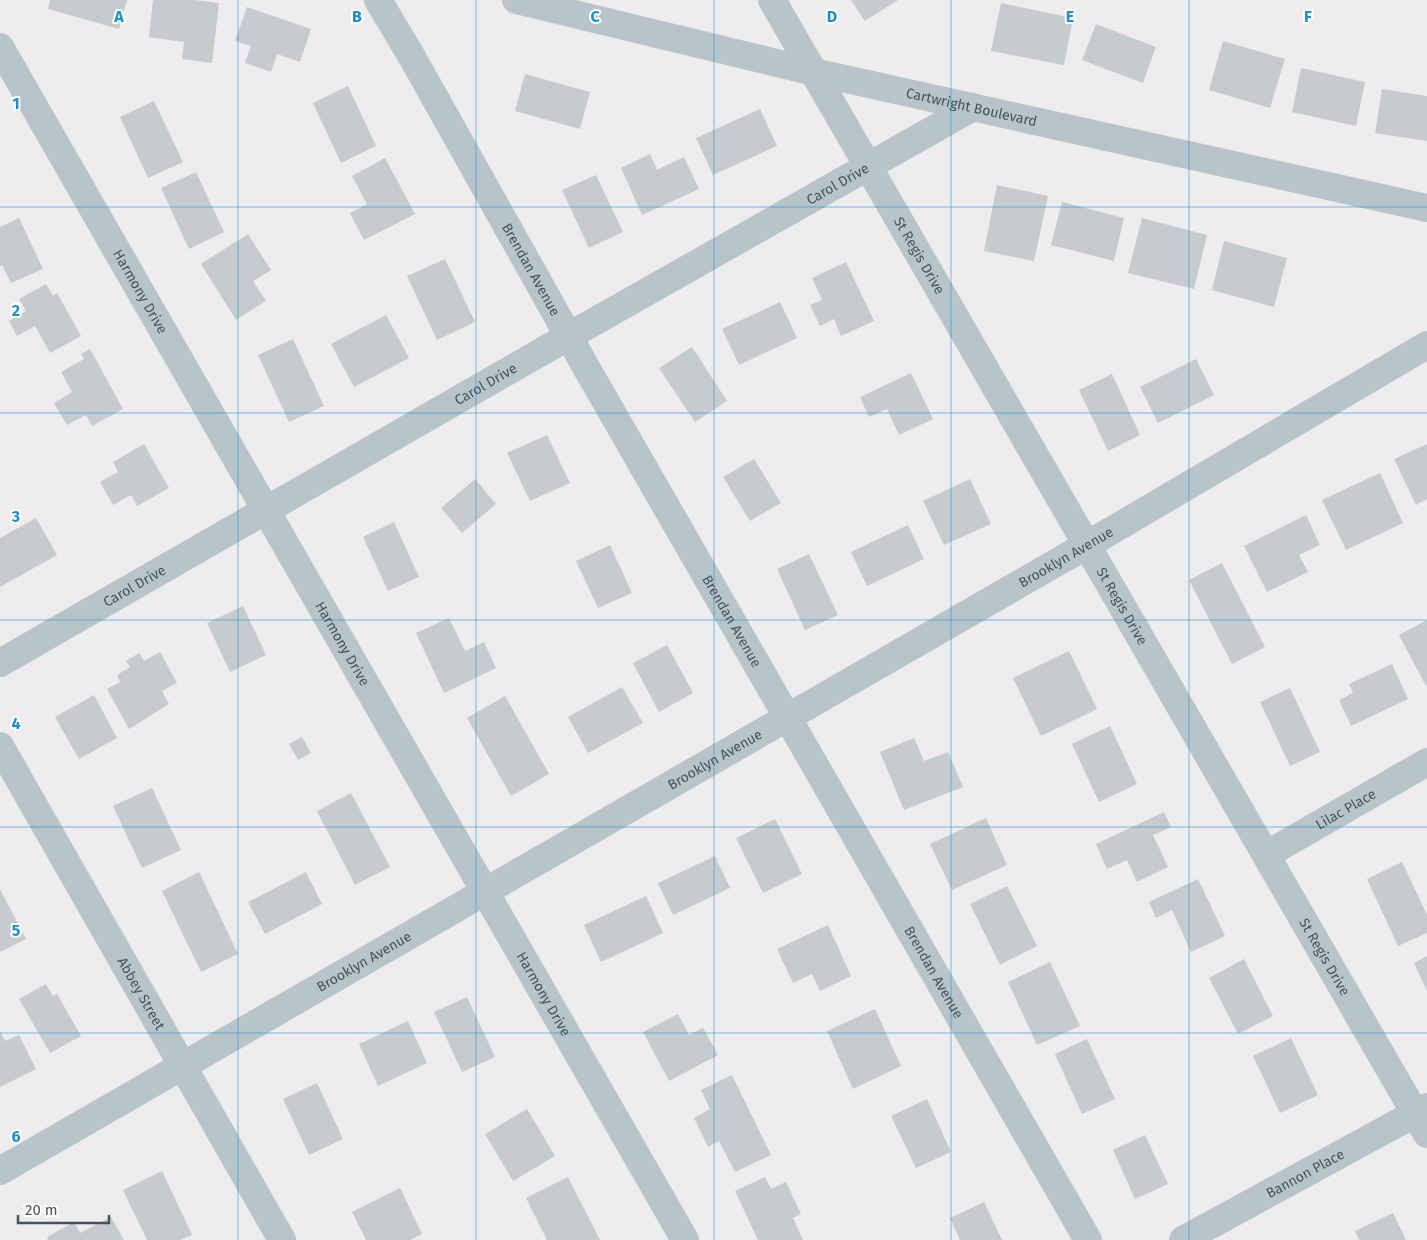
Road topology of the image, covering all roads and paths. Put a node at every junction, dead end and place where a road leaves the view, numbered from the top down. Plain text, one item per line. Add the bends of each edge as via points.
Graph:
1 (378, 0) edge
2 (516, 0) edge
3 (772, 0) edge
4 (0, 47) edge
5 (814, 72) junction
6 (973, 107) junction
7 (868, 166) junction
8 (1427, 208) edge
9 (569, 336) junction
10 (1427, 345) edge
11 (266, 510) junction
12 (1087, 545) junction
13 (0, 663) edge
14 (788, 717) junction
15 (0, 746) edge
16 (1427, 762) edge
17 (1266, 855) junction
18 (485, 892) junction
19 (183, 1066) junction
20 (1423, 1118) edge
21 (0, 1171) edge
22 (282, 1240) edge
23 (685, 1240) edge
24 (1088, 1240) edge
25 (1183, 1240) edge

1 - 9 street, Brendan Avenue
2 - 5 street, Cartwright Boulevard
3 - 5 street, St Regis Drive
4 - 11 street, Harmony Drive
5 - 6 street, Cartwright Boulevard
5 - 7 street, St Regis Drive
6 - 7 street, Carol Drive
6 - 8 street, Cartwright Boulevard
7 - 9 street, Carol Drive
7 - 12 street, St Regis Drive
9 - 11 street, Carol Drive
9 - 14 street, Brendan Avenue
10 - 12 street, Brooklyn Avenue
11 - 13 street, Carol Drive
11 - 18 street, Harmony Drive
12 - 14 street, Brooklyn Avenue
12 - 17 street, St Regis Drive
14 - 18 street, Brooklyn Avenue
14 - 24 street, Brendan Avenue
15 - 19 street, Abbey Street
16 - 17 street, Lilac Place
17 - 20 street, St Regis Drive
18 - 19 street, Brooklyn Avenue
18 - 23 street, Harmony Drive
19 - 21 street, Brooklyn Avenue
19 - 22 street, Abbey Street
20 - 25 street, Bannon Place

